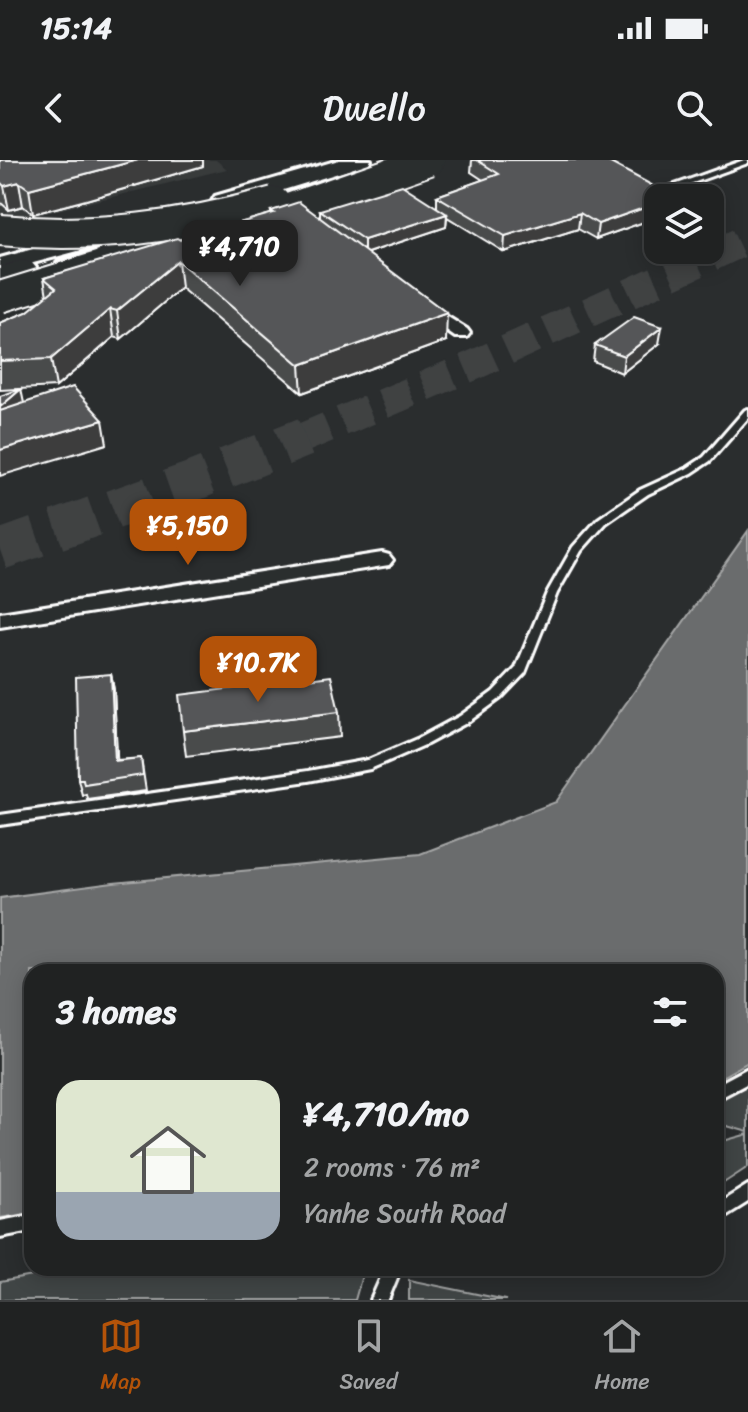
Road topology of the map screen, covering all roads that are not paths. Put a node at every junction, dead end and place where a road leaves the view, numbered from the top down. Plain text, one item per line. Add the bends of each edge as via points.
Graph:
1 (358, 160) edge
2 (417, 160) edge
3 (428, 160) edge
4 (748, 161) edge
5 (682, 184) edge
6 (280, 204) junction
7 (306, 223) edge
8 (0, 230) edge
9 (4, 270) edge
10 (409, 296) edge
11 (0, 297) edge
12 (461, 333) dead end
13 (748, 412) edge
14 (382, 560) dead end
15 (0, 620) edge
16 (0, 820) edge
17 (748, 1075) edge
18 (724, 1088) edge
19 (748, 1193) edge
20 (724, 1209) edge
21 (24, 1224) edge
22 (0, 1229) edge
23 (390, 1276) edge
24 (380, 1300) edge

1 - 9 highway, bridge
1 - 9 main road via 47,252
2 - 8 highway, bridge via 174,226 103,234
3 - 6 main road
3 - 11 highway, bridge via 276,214
4 - 5 lane
6 - 7 street
6 - 9 main road
10 - 12 street
13 - 16 lane via 707,459 602,521 577,549 552,593 521,670 464,719 370,764
14 - 15 street
17 - 18 lane
19 - 20 lane
21 - 22 lane
23 - 24 lane

